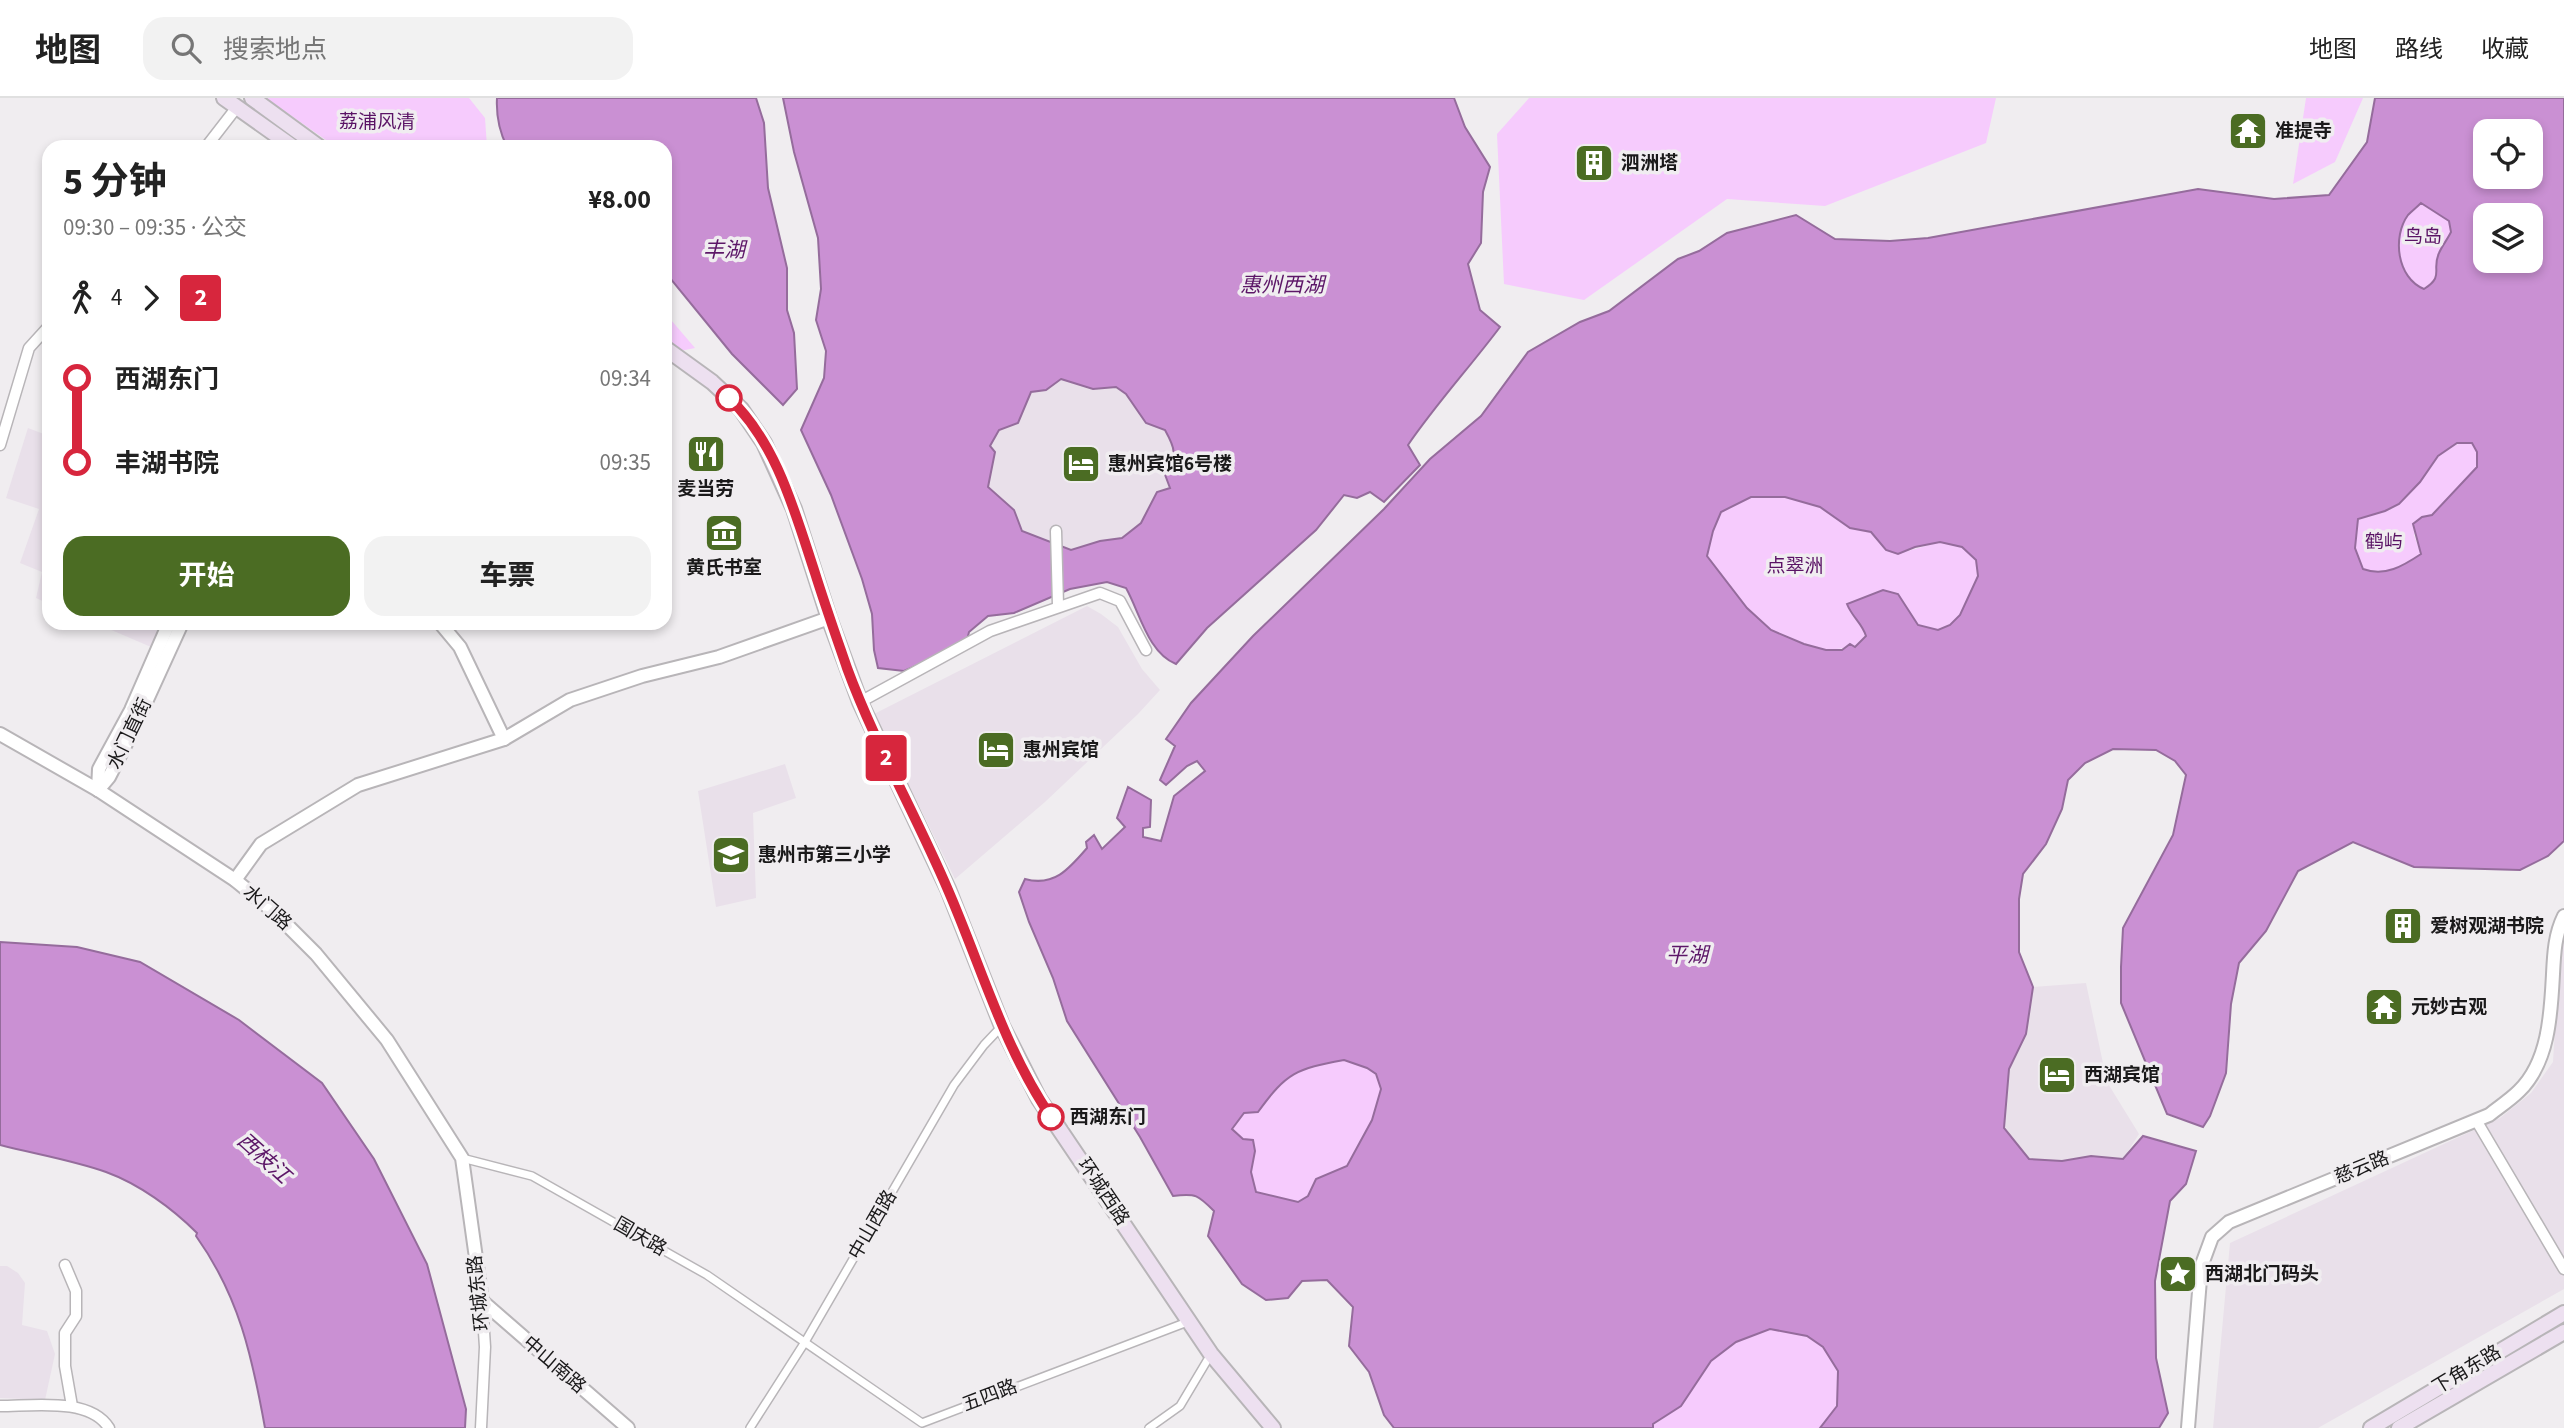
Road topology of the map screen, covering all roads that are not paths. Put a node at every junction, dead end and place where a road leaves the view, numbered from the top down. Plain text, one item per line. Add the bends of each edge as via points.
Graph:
1 (224, 98) edge
2 (252, 98) edge
3 (237, 107) junction
4 (211, 140) edge
5 (283, 140) edge
6 (309, 140) edge
7 (42, 334) edge
8 (672, 353) edge
9 (0, 445) edge
10 (1056, 531) dead end
11 (1058, 606) junction
12 (829, 618) junction
13 (166, 630) edge
14 (179, 630) edge
15 (446, 630) edge
16 (1146, 650) dead end
17 (860, 702) junction
18 (0, 734) edge
19 (505, 739) junction
20 (98, 790) junction
21 (234, 880) junction
22 (2564, 916) edge
23 (1002, 1026) junction
24 (2476, 1120) junction
25 (462, 1158) junction
26 (65, 1265) dead end
27 (2564, 1269) edge
28 (482, 1301) junction
29 (2564, 1313) edge
30 (1191, 1321) junction
31 (2564, 1332) edge
32 (805, 1342) junction
33 (1211, 1354) junction
34 (0, 1406) edge
35 (72, 1406) junction
36 (923, 1425) edge
37 (109, 1428) edge
38 (481, 1428) edge
39 (628, 1428) edge
40 (750, 1428) edge
41 (1149, 1428) edge
42 (1273, 1428) edge
43 (2188, 1428) edge
44 (2371, 1428) edge
45 (2399, 1428) edge

1 - 3 main road
2 - 6 main road
3 - 4 street
3 - 5 main road
7 - 9 street via 29,348
8 - 12 main road, 环城西路 via 741,409 764,443 794,509
10 - 11 street
11 - 16 street via 1100,593 1120,601
11 - 17 street via 990,631
12 - 17 main road, 环城西路
12 - 19 street via 719,657 570,700
13 - 20 street, 水门直街 via 99,769
14 - 20 street, 水门直街 via 135,726
15 - 19 street via 460,647
17 - 23 main road, 环城西路 via 948,890
18 - 20 street, 水门路
19 - 21 street via 358,785 261,844
20 - 21 street, 水门路
21 - 25 street, 水门路 via 316,954 387,1040
22 - 24 street, 慈云路 via 2557,931 2546,1041 2535,1069 2520,1090
23 - 30 main road, 环城西路 via 1039,1100
23 - 32 street, 中山西路 via 954,1084
24 - 27 street
24 - 43 street, 慈云路 via 2230,1222 2212,1237 2201,1267
25 - 28 street, 环城东路
25 - 32 street, 国庆路 via 532,1176 707,1275
26 - 35 street via 76,1291 76,1316 65,1333
28 - 38 street, 环城东路
28 - 39 street, 中山南路
29 - 44 main road, 下角东路
30 - 33 main road, 环城西路
30 - 36 street, 五四路
31 - 45 main road, 下角东路
32 - 36 street, 五四路
32 - 40 street, 中山西路
33 - 41 street via 1180,1406
33 - 42 main road, 环城西路
34 - 35 street
35 - 37 street via 102,1417

